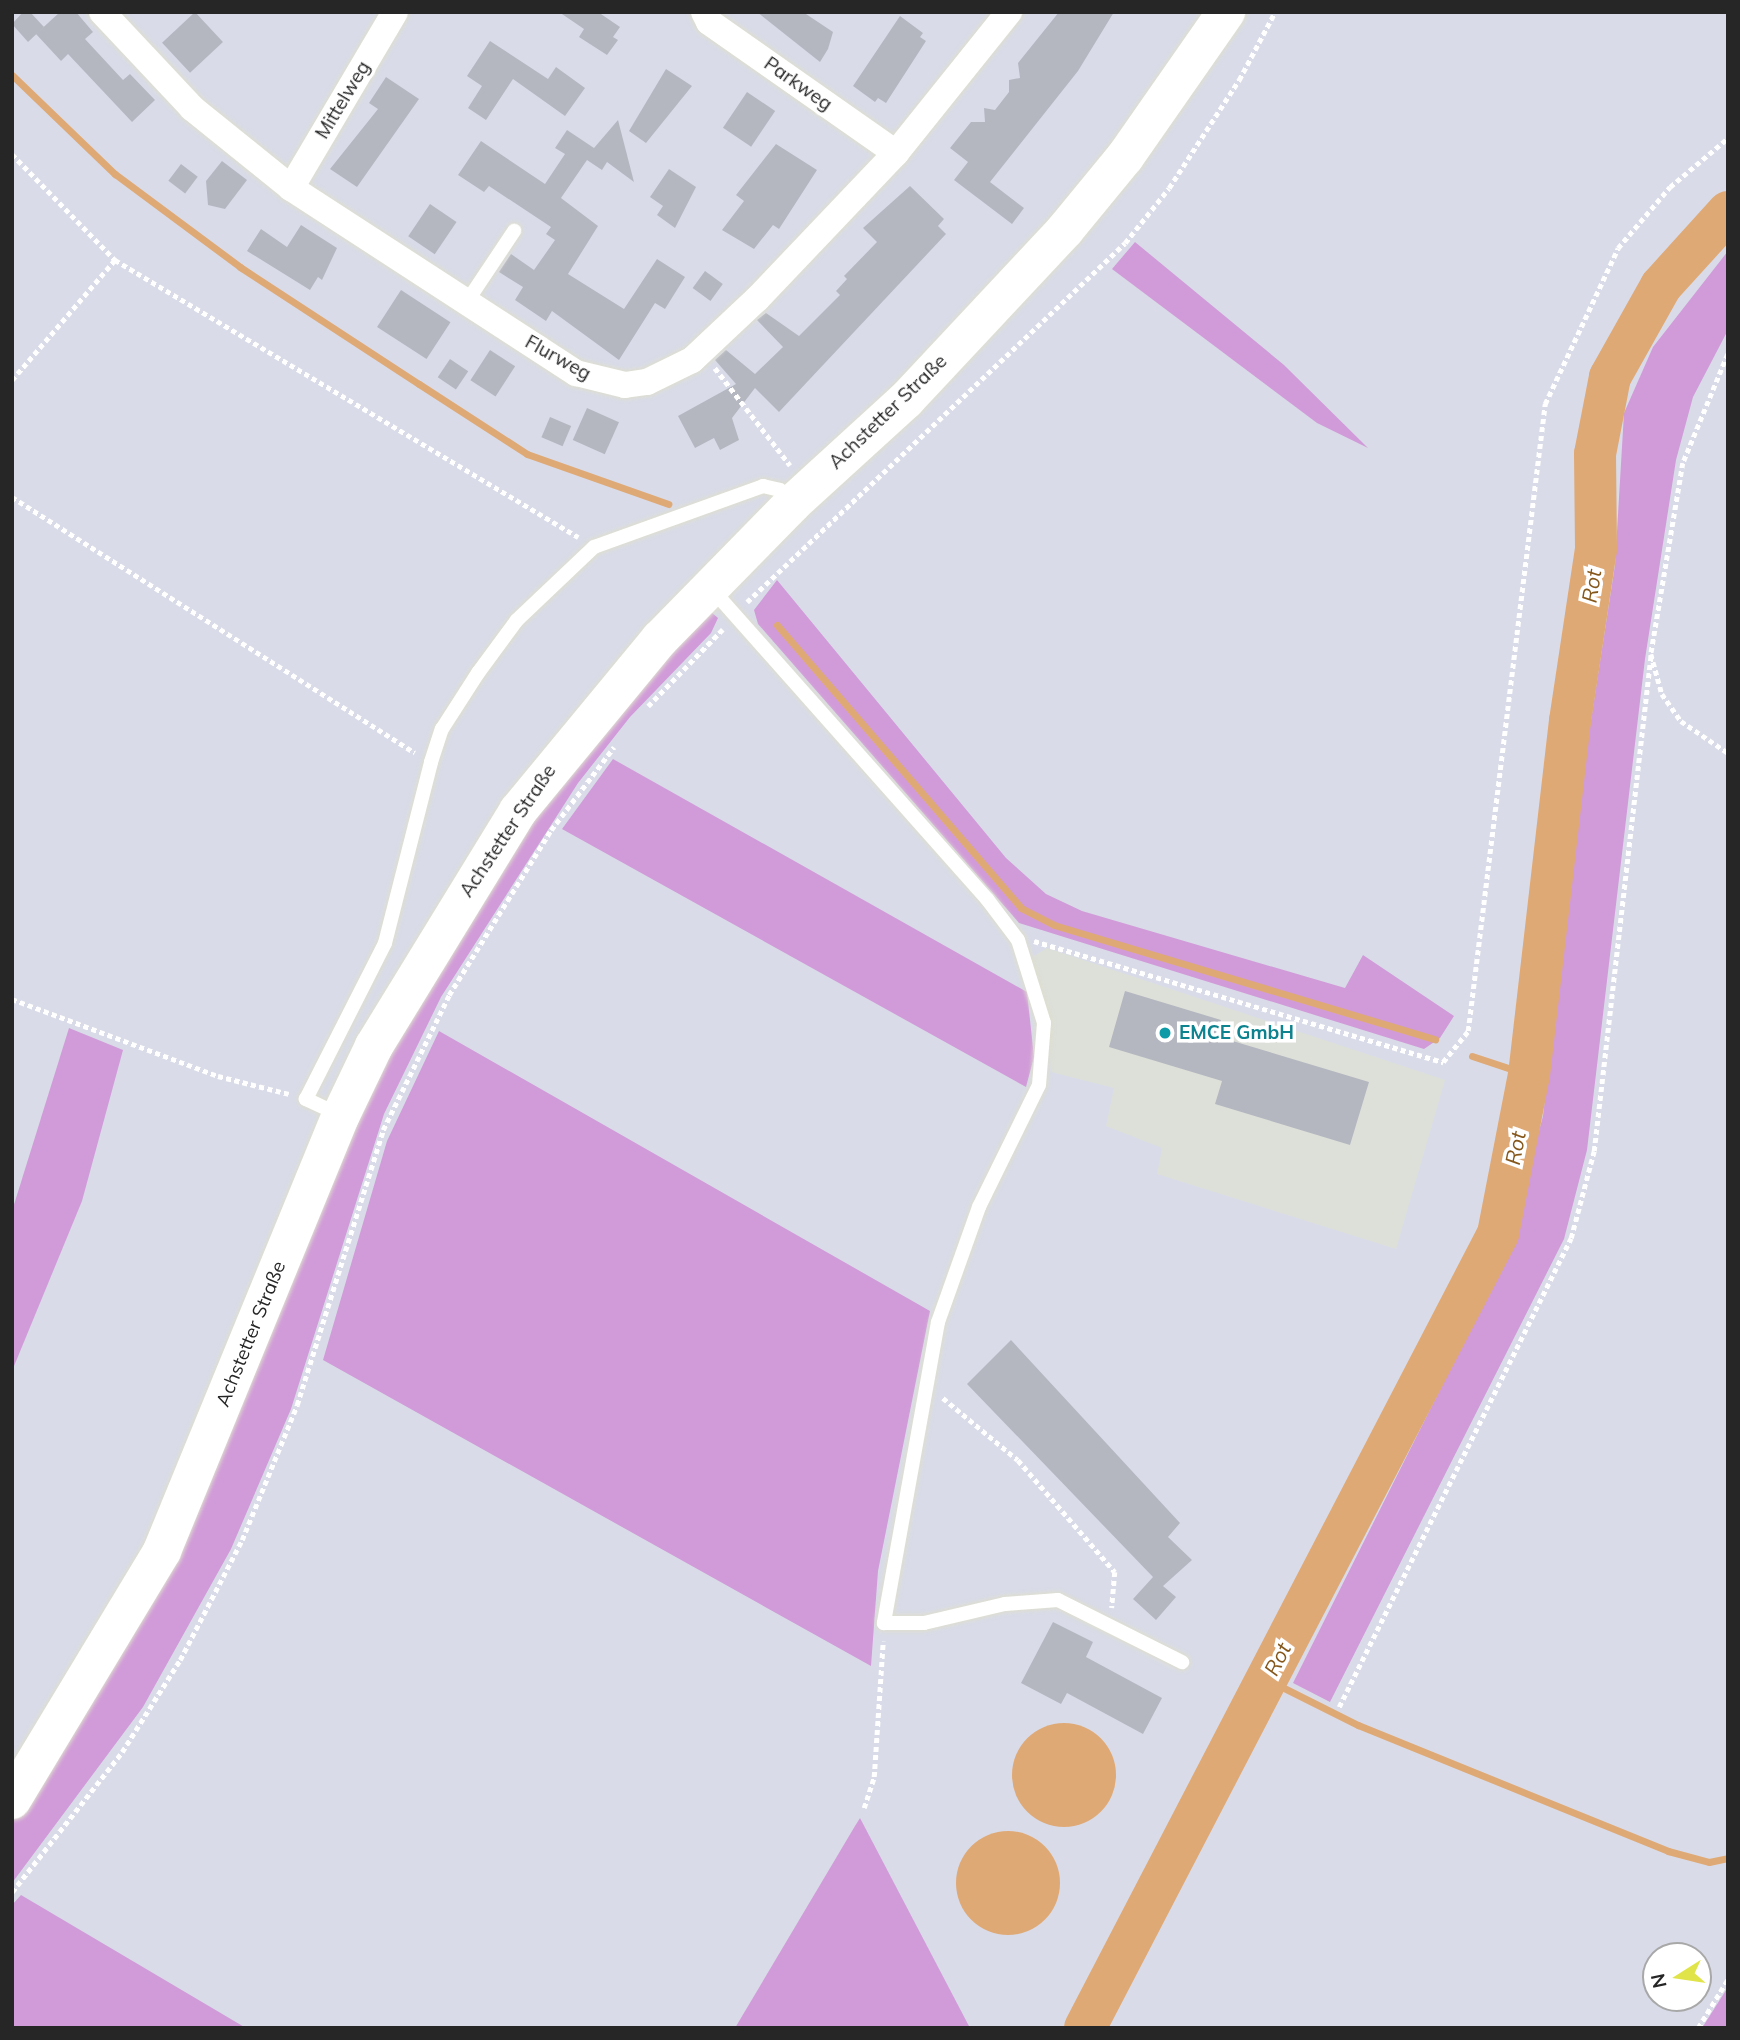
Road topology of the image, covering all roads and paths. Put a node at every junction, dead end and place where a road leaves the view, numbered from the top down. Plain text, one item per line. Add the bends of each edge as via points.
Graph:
1 (102, 12) edge
2 (395, 12) edge
3 (704, 12) edge
4 (1009, 12) edge
5 (1226, 12) edge
6 (1275, 12) edge
7 (1728, 138) edge
8 (896, 152) junction
9 (12, 154) edge
10 (291, 188) junction
11 (514, 231) dead end
12 (115, 260) junction
13 (466, 303) junction
14 (702, 351) junction
15 (1728, 354) edge
16 (12, 380) edge
17 (778, 495) junction
18 (12, 497) edge
19 (594, 547) junction
20 (709, 587) junction
21 (737, 614) junction
22 (1651, 654) junction
23 (645, 709) dead end
24 (621, 738) dead end
25 (1728, 753) edge
26 (430, 762) junction
27 (1018, 940) junction
28 (12, 999) edge
29 (306, 1099) junction
30 (341, 1115) junction
31 (926, 1386) junction
32 (884, 1623) junction
33 (1110, 1626) junction
34 (1182, 1662) dead end
35 (1339, 1707) dead end
36 (12, 1800) edge
37 (864, 1808) dead end
38 (12, 1892) edge
39 (1728, 1979) edge
40 (1698, 2028) edge

1 - 10 street, Flurweg via 192,108
2 - 10 street, Mittelweg
3 - 8 street, Parkweg via 709,22
4 - 8 street, Flurweg
5 - 17 main road, Achstetter Straße via 1125,157 1065,230 906,400
6 - 21 path via 1239,80 1169,188 1125,243
7 - 27 path via 1670,187 1618,248 1545,404 1468,1031 1443,1062 1091,953
8 - 14 street, Flurweg
9 - 12 path
10 - 13 street, Flurweg
11 - 13 lane
12 - 16 path
12 - 19 path
13 - 14 street, Flurweg via 576,373 600,381 647,382
14 - 17 path via 792,463
15 - 22 path via 1682,463
17 - 19 lane
17 - 20 main road, Achstetter Straße
18 - 26 path
19 - 26 lane via 517,621 442,729
20 - 21 lane
20 - 30 main road, Achstetter Straße via 612,691 518,811 412,978
21 - 23 path
21 - 27 lane via 963,869
22 - 25 path via 1662,694 1681,721
22 - 35 path via 1594,1150 1571,1238
24 - 38 path via 551,830 449,995 383,1130 297,1405 242,1540 180,1660 115,1762
26 - 29 lane via 385,943
27 - 31 lane via 1044,1023 1039,1085 956,1261
28 - 29 path via 218,1076
29 - 30 lane
30 - 36 main road, Achstetter Straße via 162,1551
31 - 32 lane
31 - 33 path via 1018,1460 1115,1572
32 - 33 lane via 924,1623 1005,1604 1058,1600
32 - 37 path via 874,1777
33 - 34 lane
39 - 40 path

